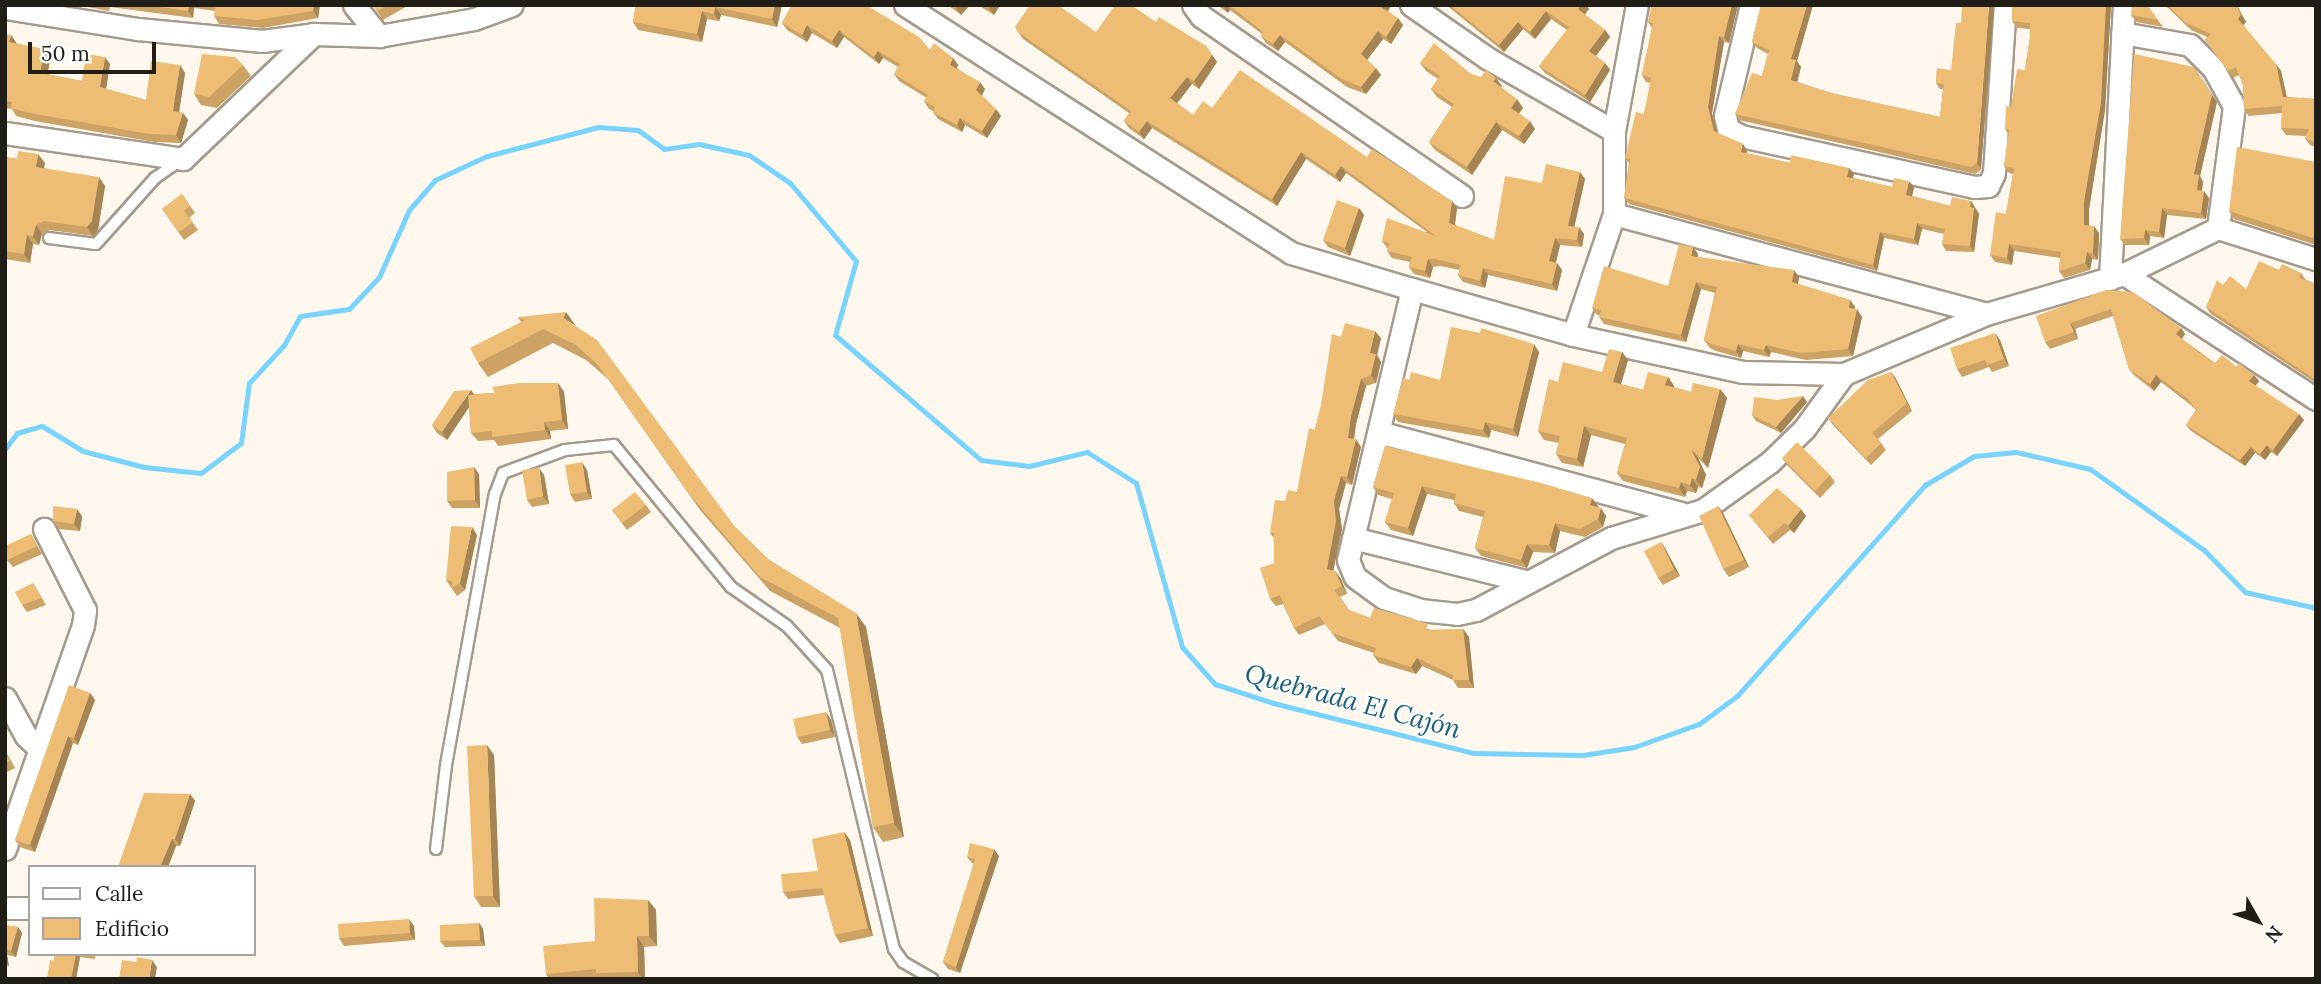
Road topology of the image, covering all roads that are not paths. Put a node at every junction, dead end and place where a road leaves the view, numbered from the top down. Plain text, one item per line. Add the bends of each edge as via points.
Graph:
1 (354, 5) edge
2 (512, 5) edge
3 (905, 5) edge
4 (1193, 5) edge
5 (1411, 5) edge
6 (1637, 5) edge
7 (1751, 5) edge
8 (2005, 5) edge
9 (2124, 5) edge
10 (5, 8) edge
11 (2122, 33) junction
12 (314, 34) junction
13 (379, 36) junction
14 (1614, 131) junction
15 (5, 133) edge
16 (183, 159) junction
17 (1462, 196) dead end
18 (1614, 214) junction
19 (2218, 228) junction
20 (49, 238) dead end
21 (2316, 259) edge
22 (2117, 277) junction
23 (1412, 289) junction
24 (1986, 314) junction
25 (1573, 335) junction
26 (1844, 374) junction
27 (2316, 399) edge
28 (1382, 433) junction
29 (1681, 513) junction
30 (44, 529) dead end
31 (1353, 538) junction
32 (1525, 581) junction
33 (5, 698) edge
34 (40, 750) junction
35 (5, 849) edge
36 (436, 849) dead end
37 (5, 908) edge
38 (28, 908) edge
39 (918, 976) edge
40 (933, 979) edge

1 - 13 street
2 - 13 street via 474,19
3 - 23 street via 1291,254
4 - 17 street via 1201,16
5 - 14 street via 1487,58
6 - 14 street
7 - 8 street via 1725,116 1728,129 1741,136 1974,187 1988,186 1994,173
9 - 11 street
10 - 12 street via 138,29 262,41
11 - 19 street via 2190,45 2213,68 2234,106
11 - 22 street
12 - 13 street
12 - 16 street
14 - 18 street
15 - 16 street
16 - 20 lane via 155,178 96,244
18 - 24 street
18 - 25 street
19 - 21 street
19 - 22 street
22 - 24 street
22 - 27 street
23 - 25 street
23 - 28 street
24 - 26 street
25 - 26 street via 1743,372
26 - 29 street via 1804,429 1770,462 1718,501
28 - 29 street
28 - 31 street
29 - 32 street via 1611,538
30 - 34 street via 85,610
31 - 32 street
31 - 32 street via 1349,560 1355,577 1384,598 1420,610 1457,614 1476,610
33 - 34 street
34 - 35 street
36 - 39 lane via 451,738 495,494 503,473 565,450 614,445 731,587 787,626 827,670 894,950
37 - 38 street
39 - 40 lane

